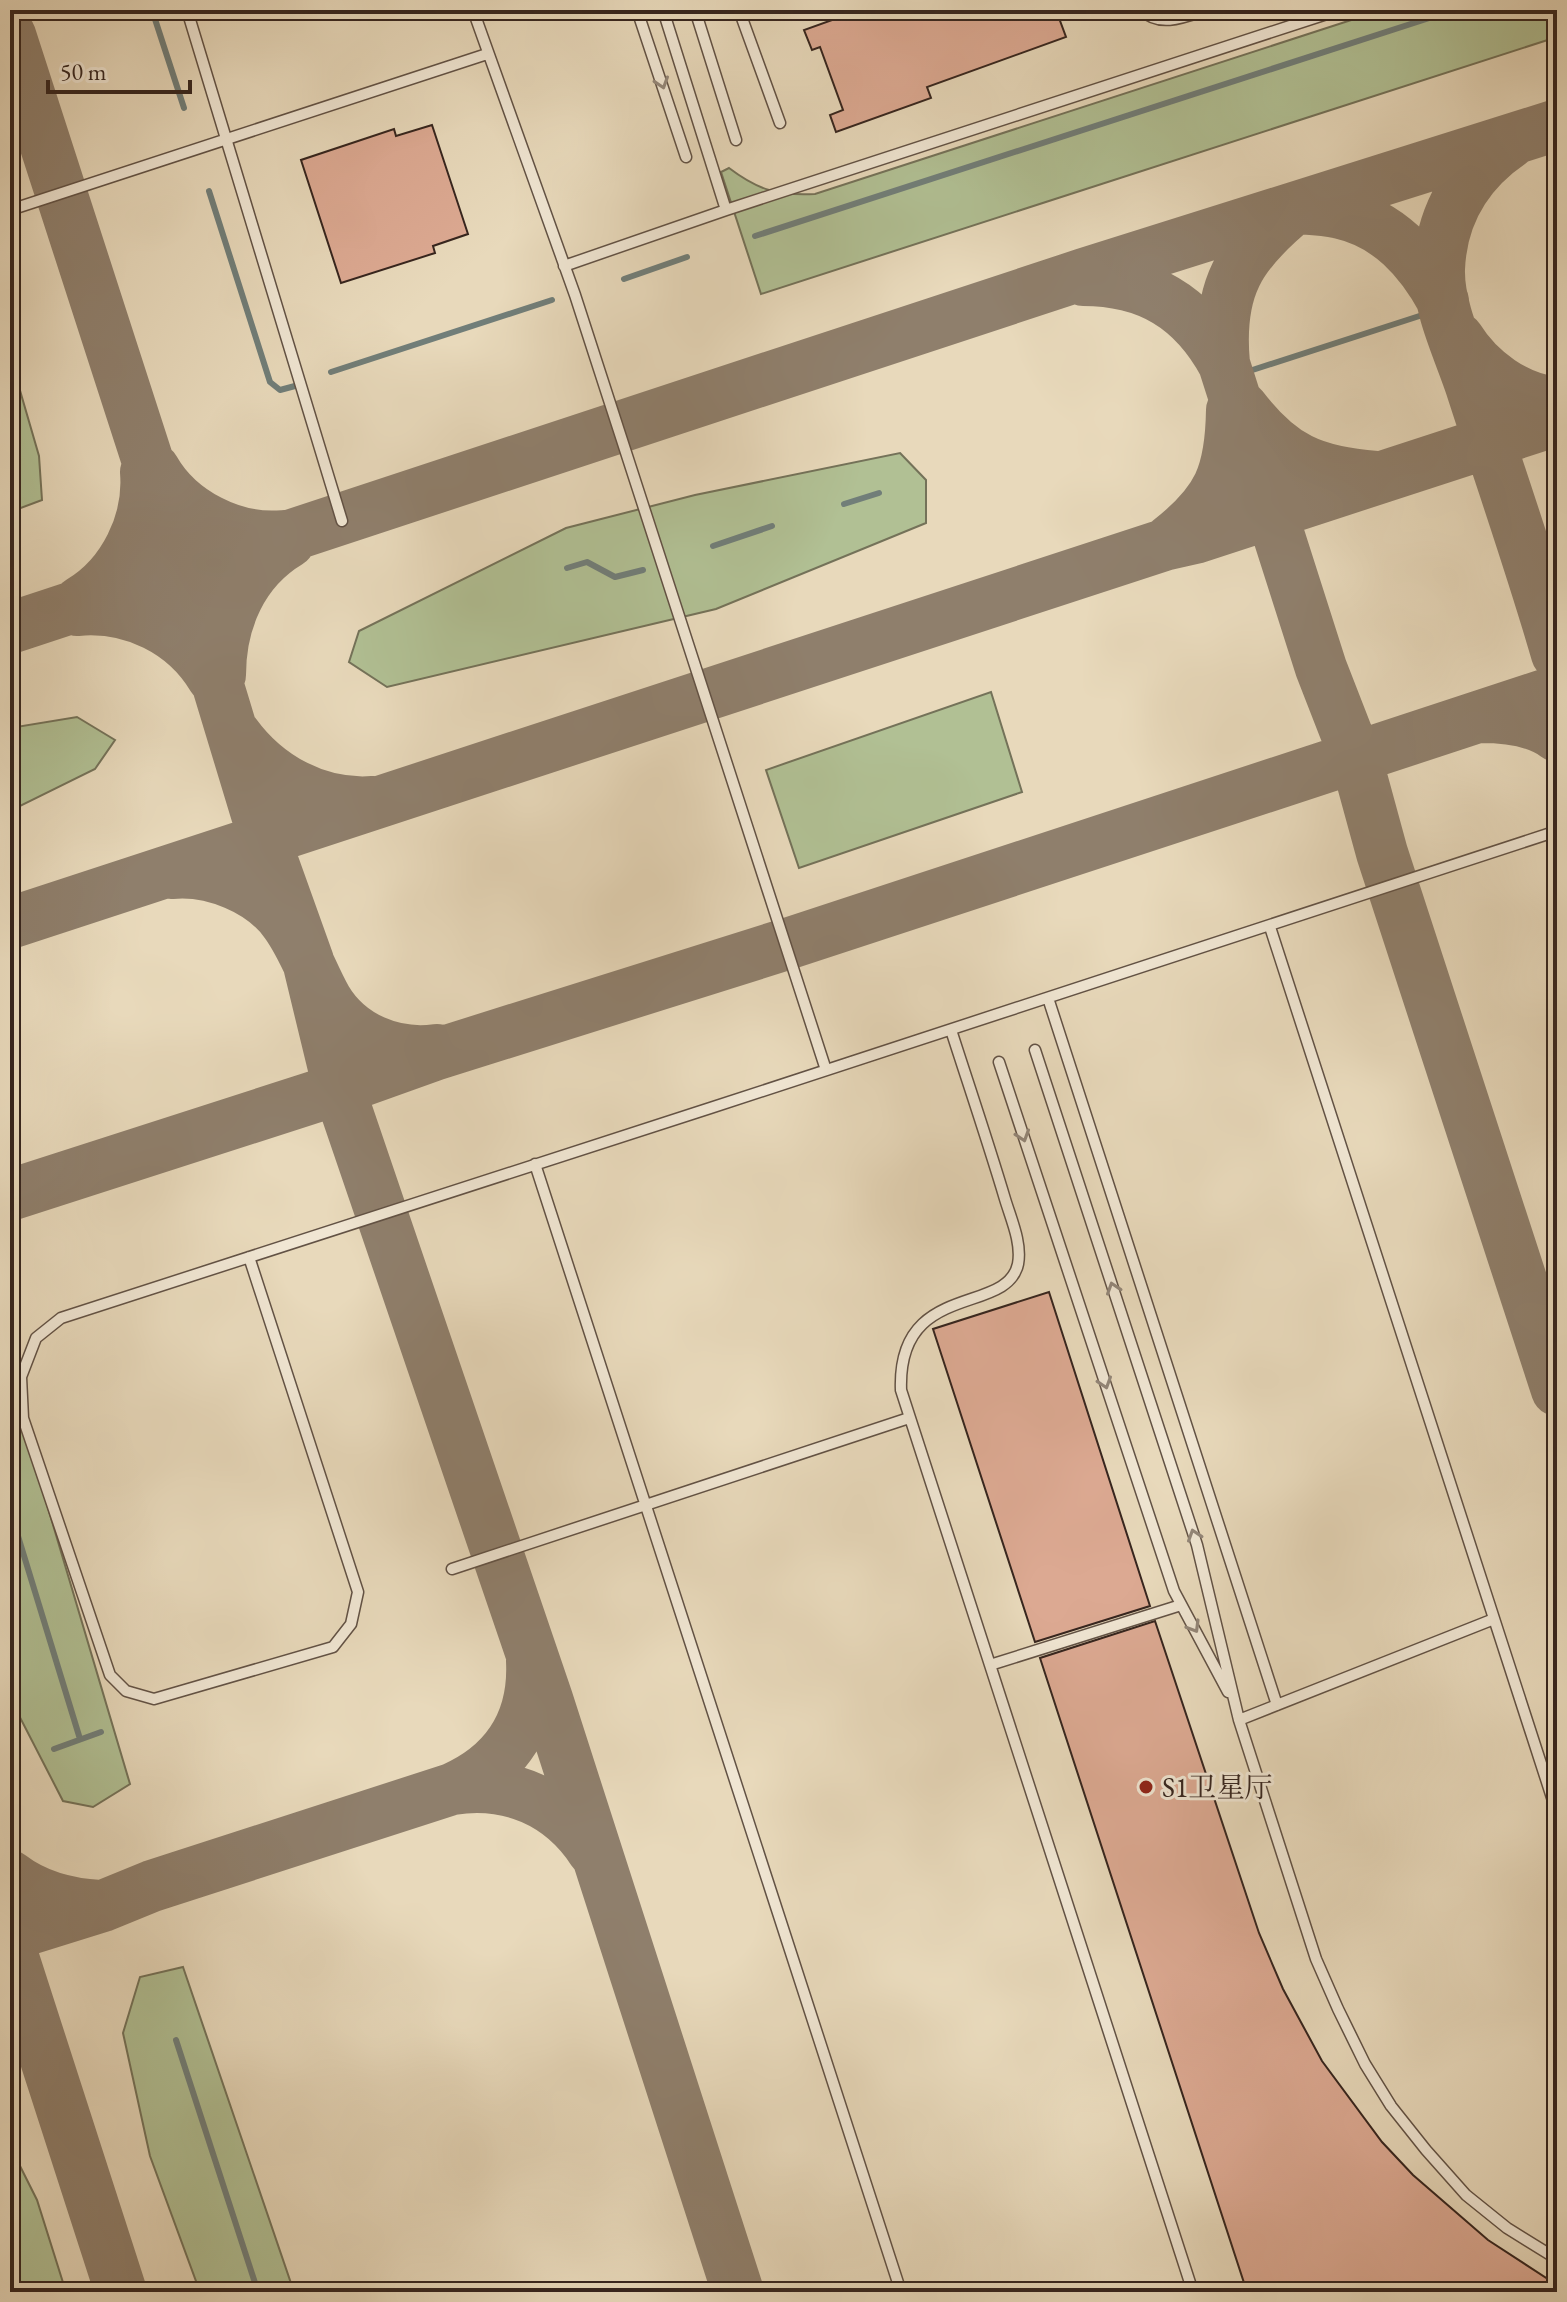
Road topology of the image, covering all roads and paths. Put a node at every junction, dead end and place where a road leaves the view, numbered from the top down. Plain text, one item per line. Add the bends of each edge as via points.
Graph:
1 (187, 10) edge
2 (473, 10) edge
3 (637, 10) edge
4 (663, 10) edge
5 (695, 10) edge
6 (739, 10) edge
7 (1142, 10) edge
8 (1206, 10) edge
9 (1339, 10) edge
10 (487, 54) junction
11 (780, 123) dead end
12 (228, 140) junction
13 (736, 140) dead end
14 (686, 157) dead end
15 (10, 210) edge
16 (726, 210) junction
17 (564, 266) junction
18 (342, 521) dead end
19 (1557, 831) edge
20 (1270, 927) junction
21 (1048, 998) junction
22 (951, 1030) junction
23 (1035, 1050) dead end
24 (999, 1062) dead end
25 (826, 1070) junction
26 (535, 1164) junction
27 (249, 1257) junction
28 (909, 1418) junction
29 (646, 1506) junction
30 (452, 1569) dead end
31 (1181, 1605) junction
32 (1494, 1619) junction
33 (990, 1665) junction
34 (1277, 1705) junction
35 (1239, 1720) junction
36 (1557, 1813) edge
37 (1557, 2259) edge
38 (901, 2292) edge
39 (1193, 2292) edge

1 - 12 lane
2 - 10 lane
3 -> 14 lane
4 - 16 lane
5 - 13 lane
6 - 11 lane
7 - 8 lane via 1153,19 1167,20
9 - 16 lane
10 - 12 lane
10 - 17 lane
12 - 15 lane
12 - 18 lane
16 - 17 lane
17 - 25 lane
19 - 20 lane
20 - 21 lane
20 - 32 lane
21 - 22 lane
21 - 34 lane
22 - 25 lane
22 - 28 lane via 1010,1216 1018,1263 1014,1275 998,1289 949,1306 912,1334 900,1373
35 -> 23 lane via 1197,1545
24 -> 31 lane
25 - 26 lane
26 - 27 lane
26 - 29 lane
27 - 27 lane via 358,1592 351,1624 333,1647 154,1699 126,1691 110,1675 23,1418 21,1377 36,1338 61,1318
28 - 29 lane
28 - 33 lane
29 - 30 lane
29 - 38 lane
31 - 33 lane
31 -> 35 lane
32 - 34 lane
32 - 36 lane
33 - 39 lane
34 - 35 lane
35 - 37 lane via 1316,1959 1365,2064 1391,2106 1466,2195

